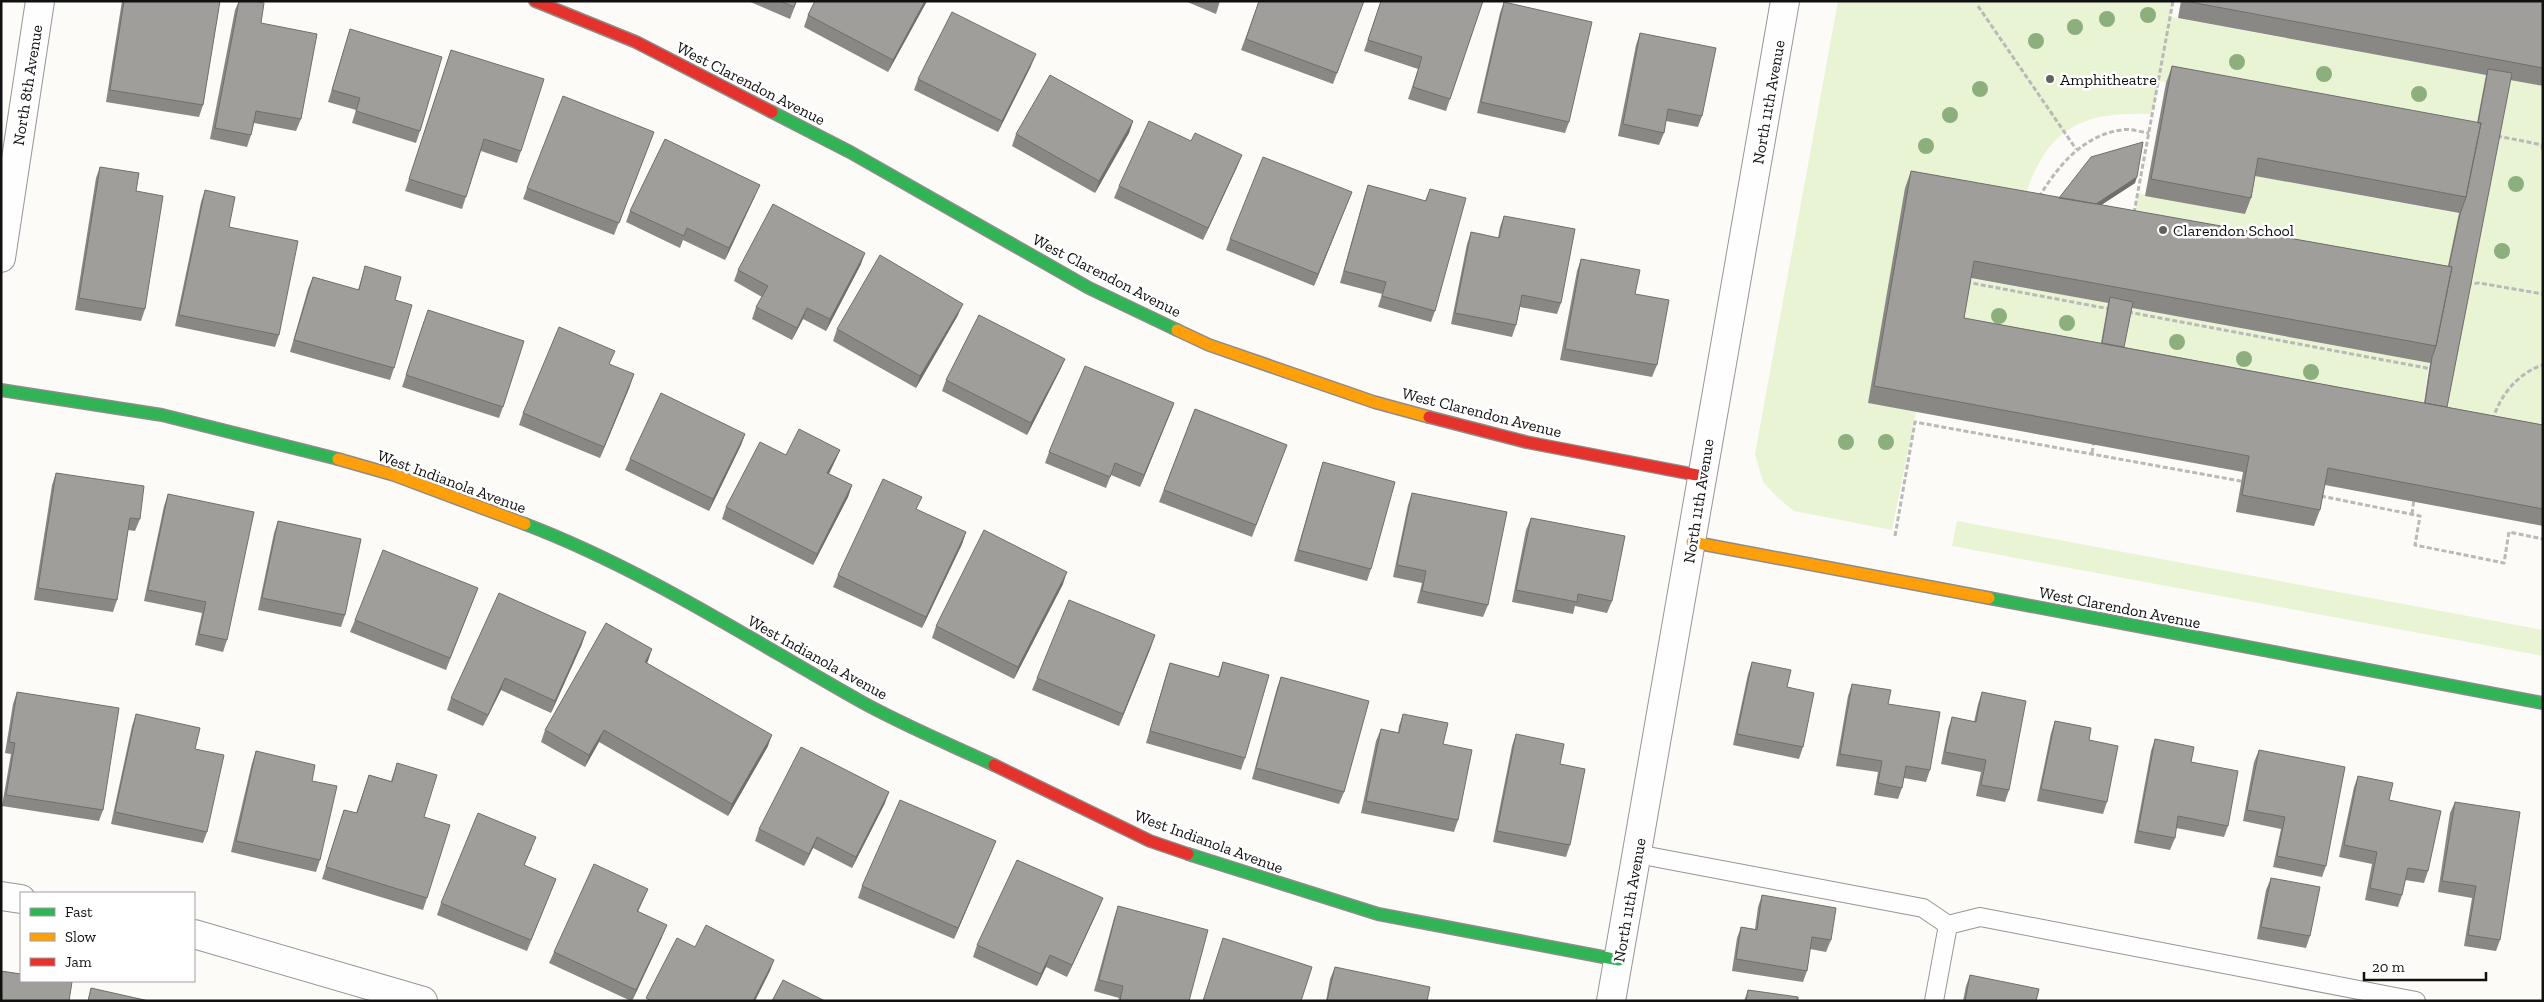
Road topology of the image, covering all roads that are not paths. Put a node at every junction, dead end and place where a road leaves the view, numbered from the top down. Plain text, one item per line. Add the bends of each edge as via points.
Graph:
1 (40, 1) edge
2 (535, 1) edge
3 (1786, 1) edge
4 (1, 258) edge
5 (1, 390) edge
6 (1702, 476) junction
7 (1692, 542) junction
8 (2543, 703) edge
9 (1637, 854) junction
10 (1, 896) edge
11 (20, 900) edge
12 (1948, 926) junction
13 (195, 934) edge
14 (1619, 960) junction
15 (422, 1001) edge
16 (1611, 1001) edge
17 (1934, 1001) edge
18 (2416, 1001) edge

1 - 4 street, North 8th Avenue
2 - 6 street, West Clarendon Avenue via 636,42 850,152 1089,288 1209,345 1374,402 1526,442
3 - 6 street, North 11th Avenue
5 - 14 street, West Indianola Avenue via 162,415 394,475 577,544 674,594 863,702 1150,840 1378,914
6 - 7 street, North 11th Avenue
7 - 8 street, West Clarendon Avenue
7 - 9 street, North 11th Avenue
9 - 12 lane via 1923,908
9 - 14 street, North 11th Avenue
10 - 11 street
12 - 17 lane
12 - 18 lane via 1980,917
13 - 15 street
14 - 16 street, North 11th Avenue

